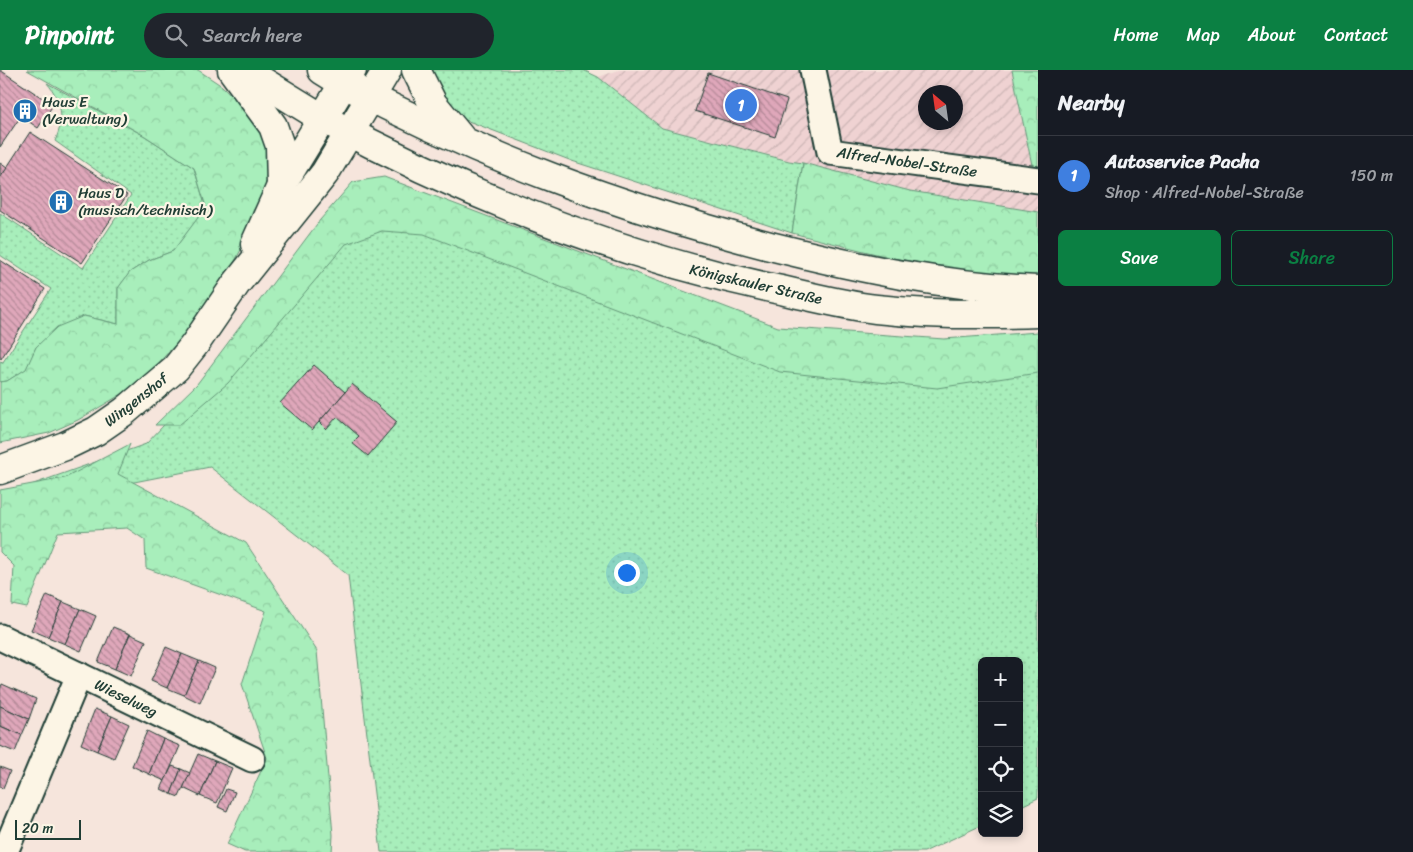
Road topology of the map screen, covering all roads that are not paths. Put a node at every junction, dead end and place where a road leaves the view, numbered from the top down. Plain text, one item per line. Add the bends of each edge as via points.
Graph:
1 (232, 70) edge
2 (244, 70) edge
3 (387, 70) edge
4 (416, 70) edge
5 (814, 70) edge
6 (339, 74) edge
7 (370, 98) junction
8 (322, 118) junction
9 (351, 133) junction
10 (467, 145) junction
11 (1038, 180) edge
12 (281, 186) junction
13 (236, 284) junction
14 (1038, 290) edge
15 (1038, 313) edge
16 (0, 470) edge
17 (0, 637) edge
18 (80, 675) junction
19 (252, 759) dead end
20 (5, 852) edge

1 - 12 main road via 273,126 280,146
2 - 8 main road, Königskauler Straße
3 - 7 main road, Wingenshof
4 - 10 main road via 433,104
5 - 11 street, Alfred-Nobel-Straße via 830,152
6 - 7 main road
6 - 8 main road, Wingenshof
7 - 9 main road, Wingenshof
7 - 10 main road
8 - 9 main road, Königskauler Straße
8 - 12 main road, Wingenshof
9 - 13 main road, Wingenshof via 325,173
9 - 15 main road, Königskauler Straße via 485,198 661,261 847,304 954,315
10 - 14 main road via 556,181 684,223 820,258 898,275 986,288
12 - 13 main road, Wingenshof
13 - 16 main road, Wingenshof via 176,368 125,411 96,431
17 - 18 street, Wieselweg
18 - 19 street, Wieselweg
18 - 20 street

